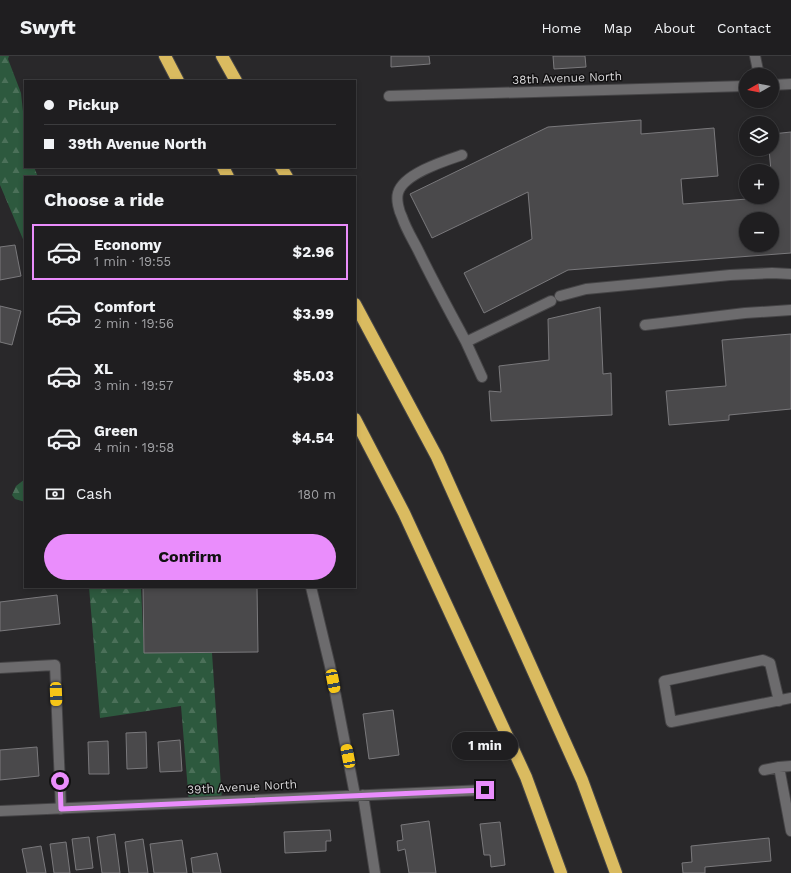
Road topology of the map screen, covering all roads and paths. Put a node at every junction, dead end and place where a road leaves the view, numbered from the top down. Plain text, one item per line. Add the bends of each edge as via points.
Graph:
1 (165, 56) edge
2 (222, 56) edge
3 (755, 56) edge
4 (758, 68) edge
5 (177, 80) edge
6 (235, 80) edge
7 (791, 84) edge
8 (779, 85) edge
9 (739, 86) edge
10 (389, 96) dead end
11 (462, 154) dead end
12 (791, 274) edge
13 (356, 306) edge
14 (791, 310) edge
15 (645, 325) dead end
16 (466, 342) junction
17 (482, 377) dead end
18 (356, 421) edge
19 (311, 588) edge
20 (0, 668) edge
21 (791, 698) edge
22 (779, 701) junction
23 (791, 766) edge
24 (779, 767) junction
25 (764, 770) dead end
26 (485, 790) dead end
27 (359, 795) junction
28 (61, 809) junction
29 (0, 811) edge
30 (791, 830) edge
31 (375, 873) edge
32 (561, 873) edge
33 (616, 873) edge

1 - 5 highway
2 - 6 highway
3 - 4 street
7 - 8 street
9 - 10 street, 38th Avenue North
11 - 16 street via 412,176 398,194 398,204 402,218
12 - 16 street via 730,275 586,289 556,298
13 - 33 highway via 437,457 582,780
14 - 15 street
16 - 17 street
18 - 32 highway via 404,513 526,777
19 - 27 street
20 - 28 street via 55,665
21 - 22 street
22 - 22 street via 671,722 664,681 763,660 770,663
23 - 24 street
24 - 25 street
24 - 30 street
26 - 27 street, 39th Avenue North
27 - 28 street, 39th Avenue North
27 - 31 street
28 - 29 street, 39th Avenue North

